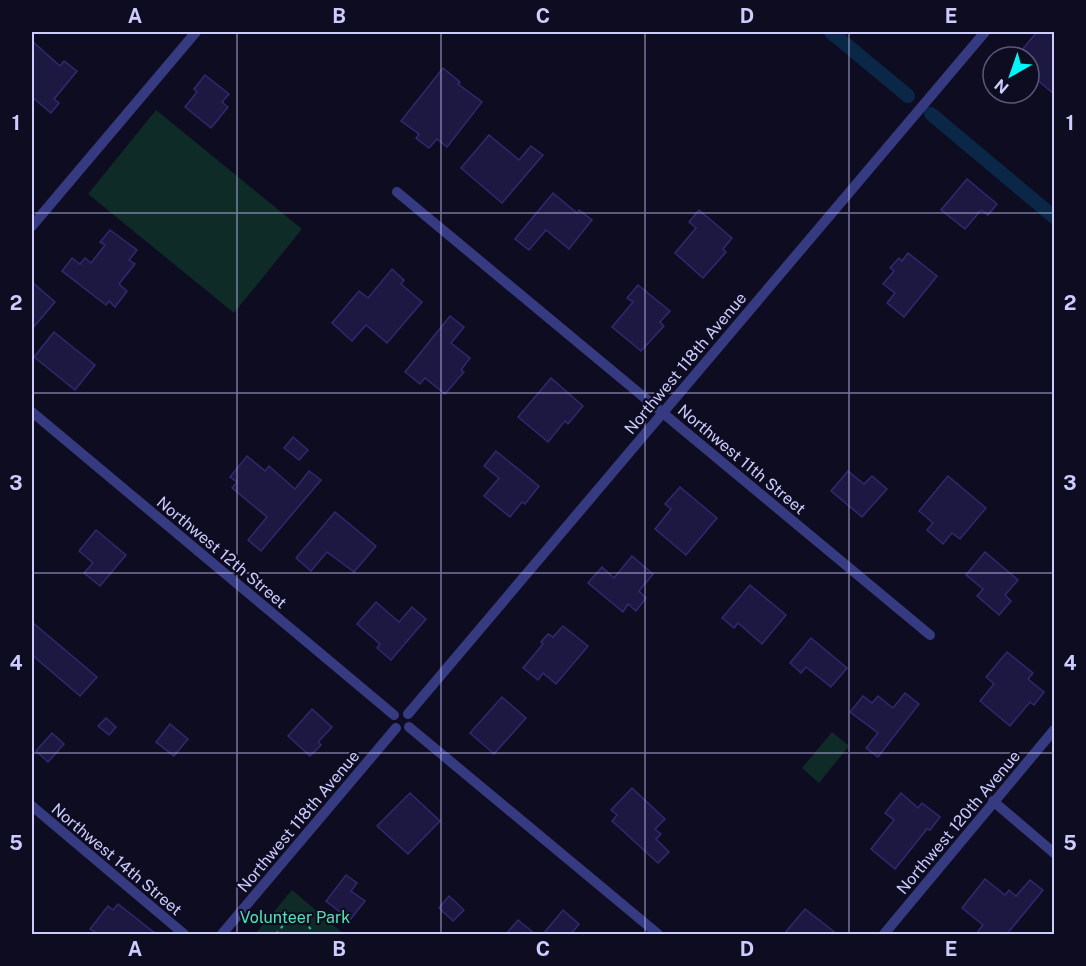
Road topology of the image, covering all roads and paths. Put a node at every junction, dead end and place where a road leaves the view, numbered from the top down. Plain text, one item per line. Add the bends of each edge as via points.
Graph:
1 (196, 32) edge
2 (984, 32) edge
3 (397, 192) dead end
4 (32, 226) edge
5 (32, 412) edge
6 (663, 412) junction
7 (930, 635) dead end
8 (408, 714) junction
9 (394, 715) junction
10 (409, 727) junction
11 (396, 728) junction
12 (1054, 730) edge
13 (993, 801) junction
14 (32, 806) edge
15 (1054, 853) edge
16 (184, 934) edge
17 (222, 934) edge
18 (276, 934) edge
19 (315, 934) edge
20 (658, 934) edge
21 (884, 934) edge

1 - 4 street
2 - 6 street, Northwest 118th Avenue
3 - 6 street, Northwest 11th Street
5 - 9 street, Northwest 12th Street
6 - 7 street, Northwest 11th Street
6 - 8 street, Northwest 118th Avenue
8 - 9 street via 402,711
8 - 10 street
9 - 11 street
10 - 11 street
10 - 20 street
11 - 17 street, Northwest 118th Avenue
12 - 13 street, Northwest 120th Avenue
13 - 15 street
13 - 21 street, Northwest 120th Avenue
14 - 16 street, Northwest 14th Street
18 - 19 path via 291,916 303,920

